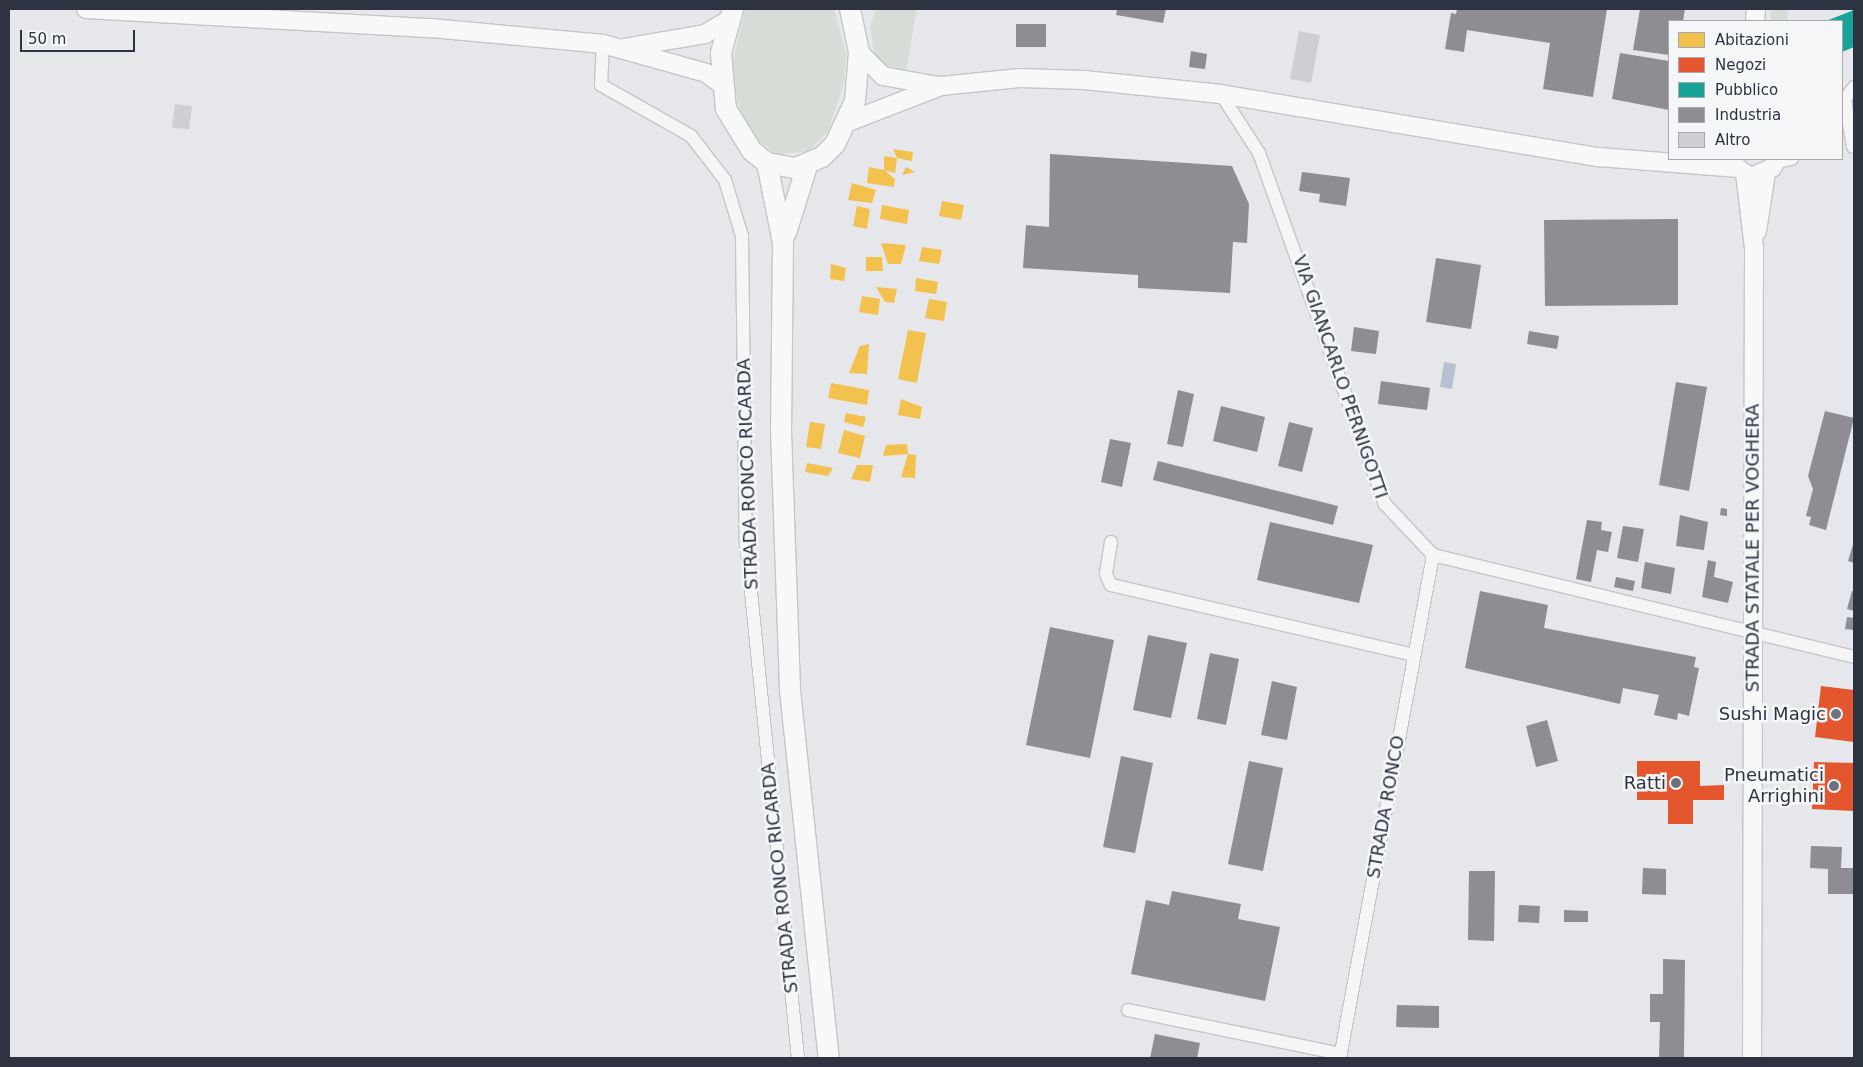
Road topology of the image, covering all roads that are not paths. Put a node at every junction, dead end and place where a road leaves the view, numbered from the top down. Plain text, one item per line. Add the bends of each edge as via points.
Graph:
1 (86, 9) edge
2 (850, 9) edge
3 (730, 15) edge
4 (610, 46) junction
5 (859, 52) junction
6 (720, 84) junction
7 (941, 86) junction
8 (1854, 87) edge
9 (1221, 94) junction
10 (848, 122) junction
11 (1849, 131) edge
12 (1850, 147) edge
13 (1668, 160) edge
14 (1674, 160) edge
15 (767, 163) junction
16 (1778, 163) edge
17 (807, 166) junction
18 (1739, 167) edge
19 (783, 243) junction
20 (1754, 248) junction
21 (1111, 542) dead end
22 (1433, 555) junction
23 (1752, 634) junction
24 (1414, 655) junction
25 (1854, 657) edge
26 (1128, 1010) dead end
27 (1341, 1056) edge
28 (798, 1058) edge
29 (829, 1058) edge
30 (1752, 1058) edge

1 - 4 main road via 431,28
2 - 5 main road
3 - 4 main road via 705,34
3 - 6 main road
4 - 6 main road via 706,73
4 - 28 street, STRADA RONCO RICARDA via 601,85 691,136 725,180 742,236 746,542
5 - 7 main road via 883,76
5 - 10 main road via 859,78
6 - 15 main road via 738,134
7 - 9 main road via 1020,78 1084,80
7 - 10 main road
8 - 11 street via 1845,98
9 - 13 main road via 1598,157
9 - 22 street, VIA GIANCARLO PERNIGOTTI via 1258,153 1384,504
10 - 17 main road via 835,144
11 - 12 street
14 - 18 main road
15 - 17 main road
15 - 19 main road
16 - 18 main road
16 - 20 main road, STRADA STATALE PER VOGHERA
17 - 19 main road
18 - 20 main road, STRADA STATALE PER VOGHERA
19 - 29 main road via 781,431 790,690
20 - 23 main road, STRADA STATALE PER VOGHERA
21 - 24 street via 1106,574 1111,585
22 - 23 street
22 - 24 street, STRADA RONCO
23 - 25 street
23 - 30 main road, STRADA STATALE PER VOGHERA
24 - 27 street, STRADA RONCO
26 - 27 street

